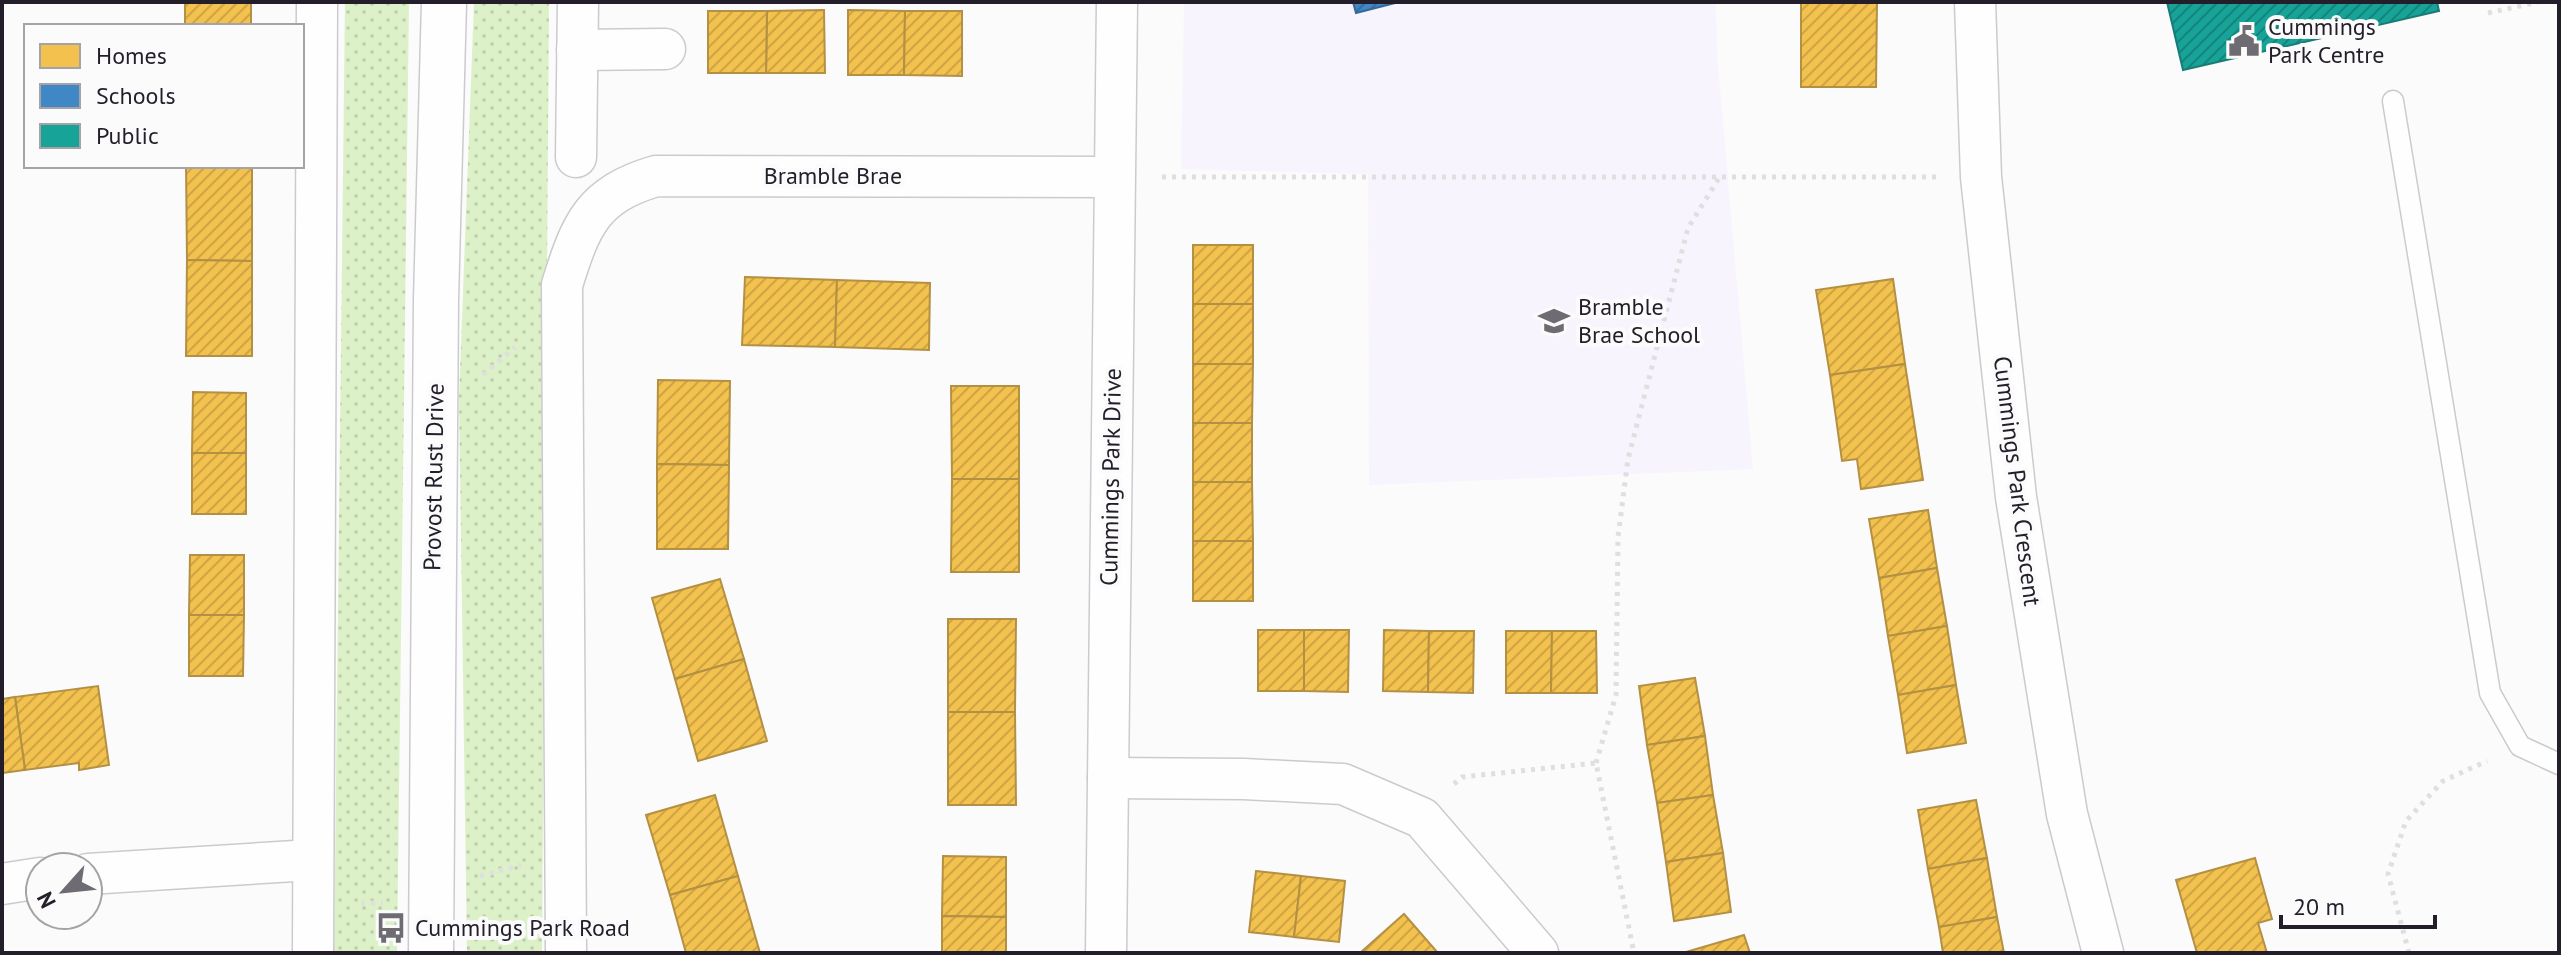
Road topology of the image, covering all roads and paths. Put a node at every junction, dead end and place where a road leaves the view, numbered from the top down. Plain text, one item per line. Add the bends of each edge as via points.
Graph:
1 (317, 2) edge
2 (444, 2) edge
3 (578, 2) edge
4 (1117, 2) edge
5 (1975, 2) edge
6 (2538, 2) edge
7 (2488, 13) dead end
8 (665, 49) dead end
9 (577, 50) junction
10 (2393, 101) dead end
11 (576, 157) dead end
12 (1114, 177) junction
13 (1719, 177) junction
14 (1981, 177) junction
15 (562, 330) junction
16 (435, 398) junction
17 (2520, 746) junction
18 (1596, 763) junction
19 (2559, 764) edge
20 (1108, 778) junction
21 (1422, 818) junction
22 (311, 860) junction
23 (104, 873) edge
24 (24, 881) edge
25 (2, 884) edge
26 (313, 953) edge
27 (431, 953) edge
28 (566, 953) edge
29 (1106, 953) edge
30 (1538, 953) edge
31 (1634, 953) edge
32 (2103, 953) edge
33 (2409, 953) edge

1 - 22 street
2 - 16 street, Provost Rust Drive
3 - 9 street
4 - 12 street, Cummings Park Drive
5 - 14 street, Cummings Park Crescent
6 - 7 path
8 - 9 street
9 - 11 street
10 - 17 lane via 2490,693
12 - 13 path
12 - 15 street, Bramble Brae via 656,176 626,185 600,202 577,236 562,285
12 - 20 street, Cummings Park Drive
13 - 14 path
13 - 18 path via 1688,228 1628,459 1618,537 1616,695
14 - 32 street, Cummings Park Crescent via 2016,497 2067,814
15 - 16 path via 529,334 459,398
15 - 28 street
16 - 27 street, Provost Rust Drive
17 - 19 lane
17 - 33 path via 2443,781 2406,821 2388,874
18 - 21 path via 1462,777
18 - 31 path
20 - 21 street via 1343,784
20 - 29 street, Cummings Park Drive
21 - 30 street
22 - 23 street
22 - 26 street
24 - 25 street

